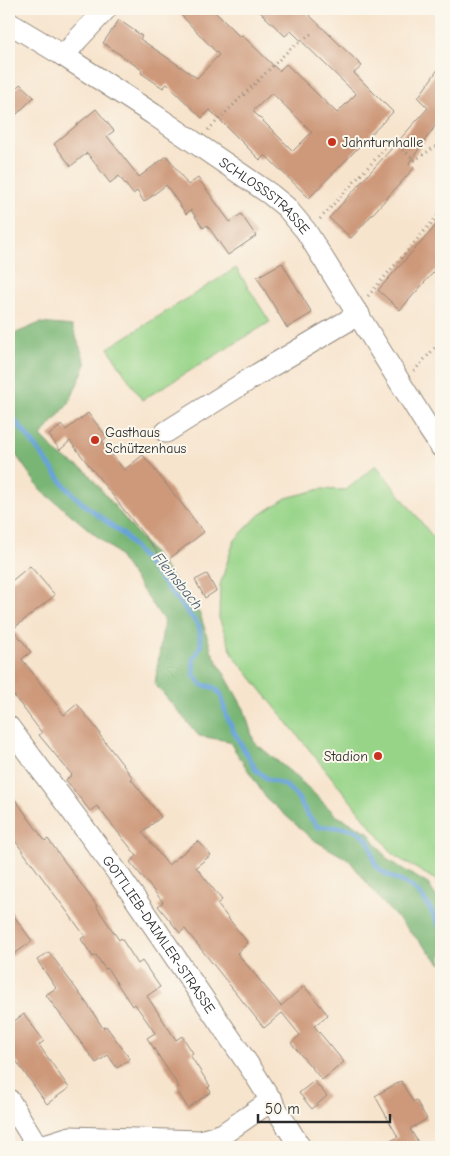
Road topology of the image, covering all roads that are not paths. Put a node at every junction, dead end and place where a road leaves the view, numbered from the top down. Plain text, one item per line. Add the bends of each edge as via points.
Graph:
1 (106, 9) edge
2 (9, 23) edge
3 (64, 56) junction
4 (357, 312) junction
5 (166, 432) dead end
6 (441, 447) edge
7 (9, 727) edge
8 (9, 1100) edge
9 (272, 1100) junction
10 (38, 1147) edge
11 (300, 1147) edge

1 - 3 street
2 - 3 street, SCHLOSSSTRASSE
3 - 4 street, SCHLOSSSTRASSE via 286,207 306,231
4 - 5 street
4 - 6 street, SCHLOSSSTRASSE
7 - 9 street, GOTTLIEB-DAIMLER-STRASSE via 117,872
8 - 10 street
9 - 10 street via 223,1134 201,1141 70,1137
9 - 11 street, GOTTLIEB-DAIMLER-STRASSE

